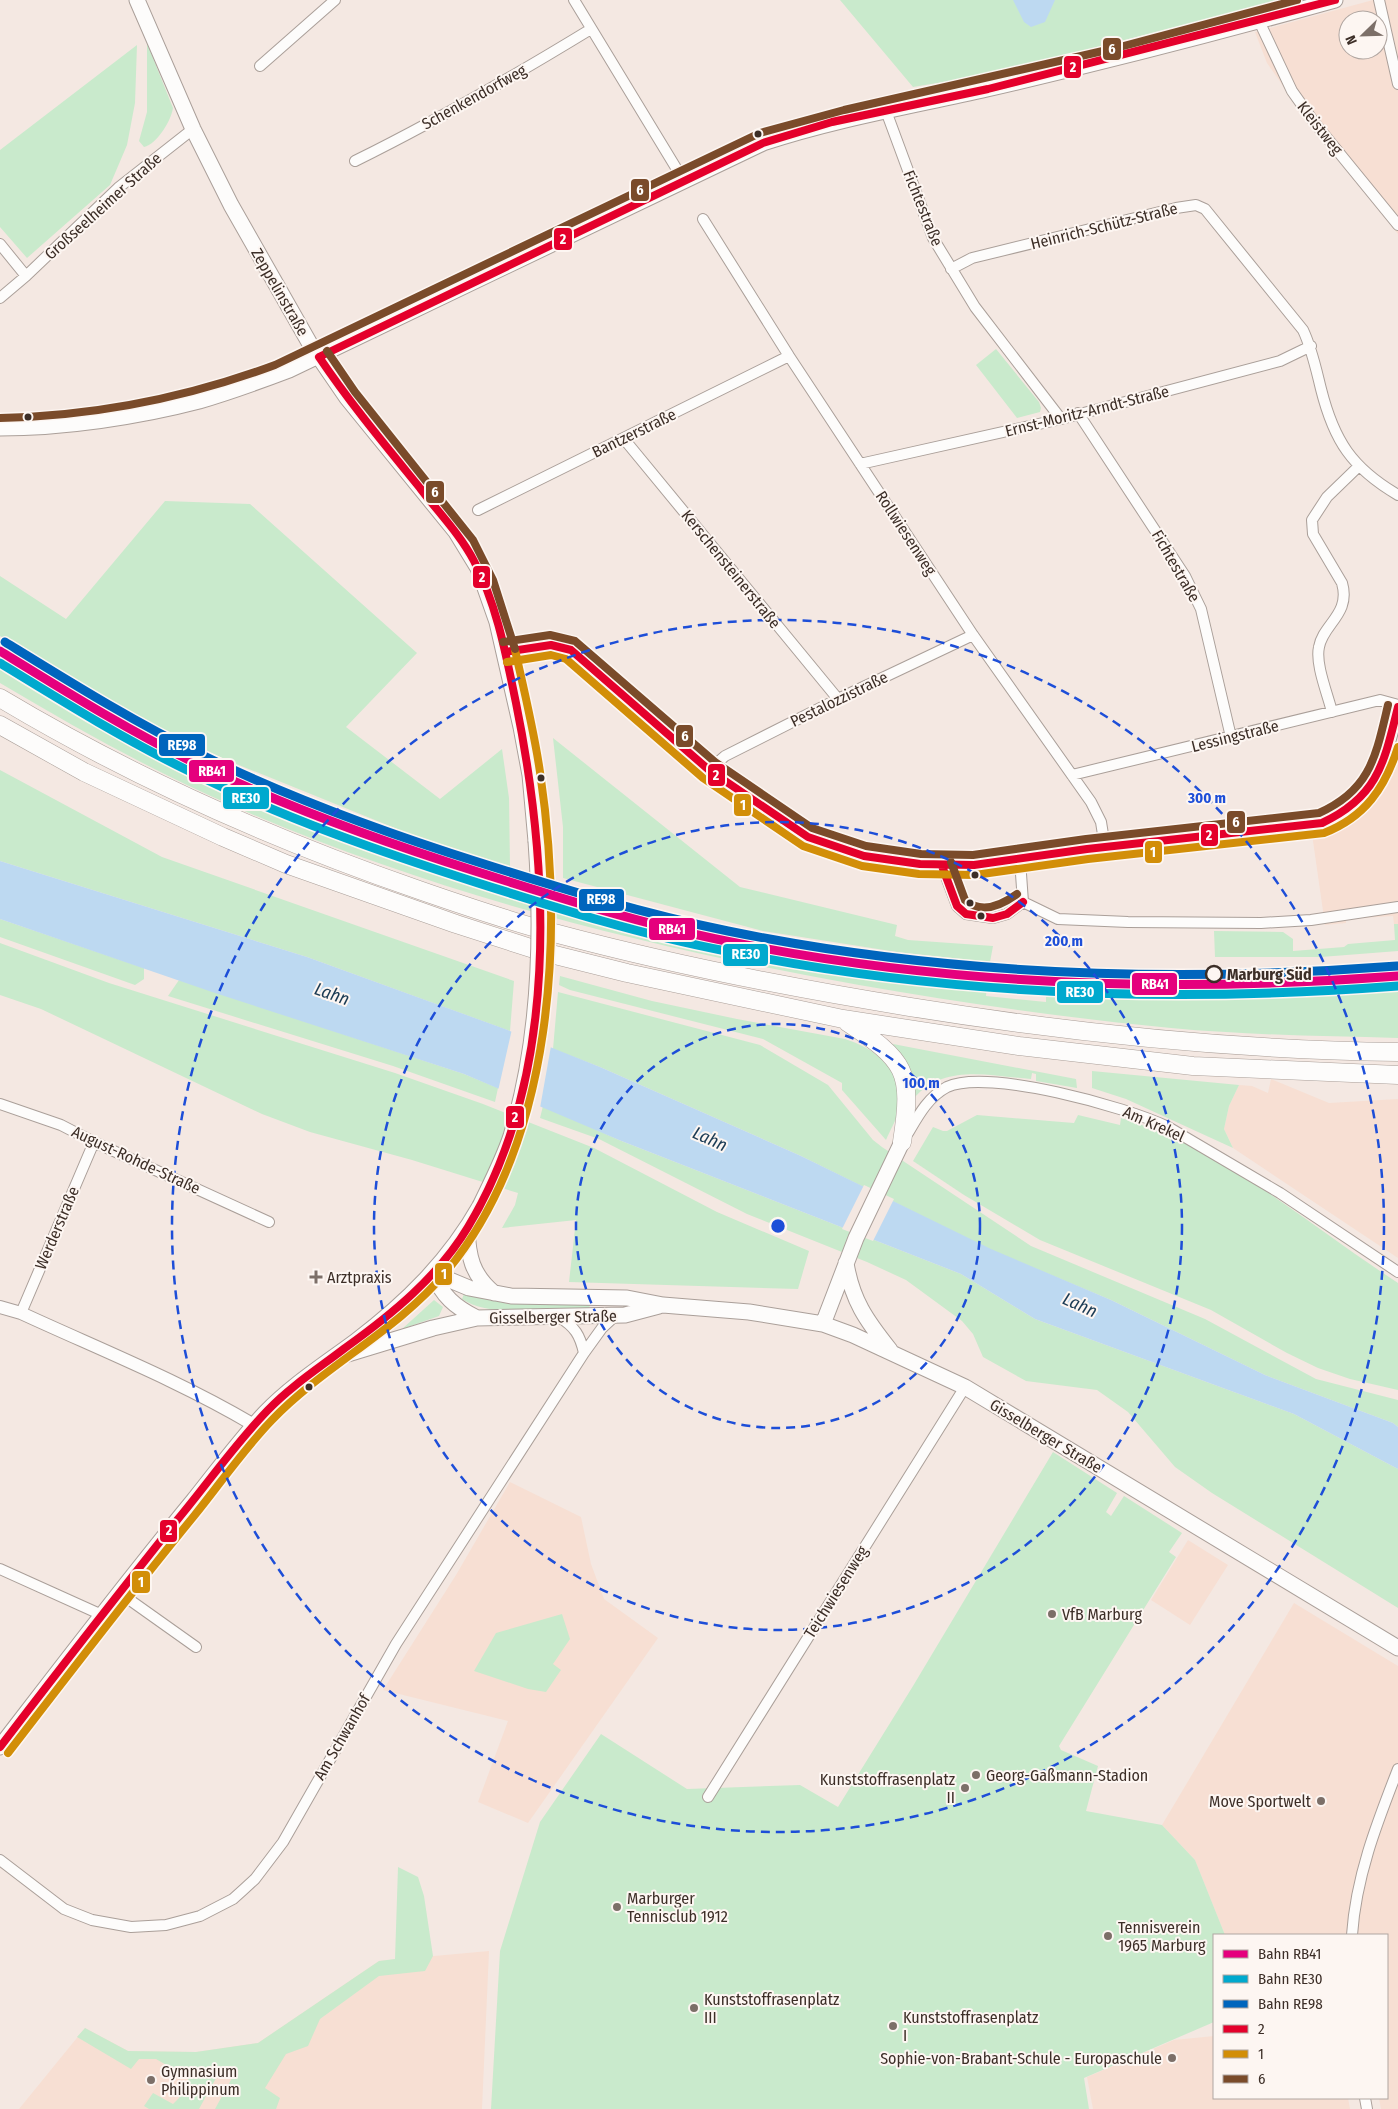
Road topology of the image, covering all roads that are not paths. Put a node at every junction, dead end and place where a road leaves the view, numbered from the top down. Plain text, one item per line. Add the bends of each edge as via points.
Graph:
1 (137, 0) edge
2 (334, 0) edge
3 (574, 0) edge
4 (1335, 0) edge
5 (1378, 0) edge
6 (1259, 21) junction
7 (591, 29) junction
8 (260, 66) dead end
9 (1398, 84) edge
10 (886, 111) junction
11 (193, 129) junction
12 (355, 160) dead end
13 (684, 181) junction
14 (703, 218) dead end
15 (1398, 225) edge
16 (0, 244) edge
17 (951, 269) junction
18 (26, 276) junction
19 (0, 298) edge
20 (1310, 346) junction
21 (789, 356) junction
22 (319, 357) junction
23 (1078, 413) junction
24 (1061, 419) junction
25 (0, 428) edge
26 (624, 438) junction
27 (860, 464) junction
28 (1358, 467) junction
29 (1398, 495) edge
30 (478, 510) dead end
31 (973, 635) junction
32 (505, 652) junction
33 (0, 698) edge
34 (838, 699) junction
35 (1398, 706) edge
36 (1332, 712) junction
37 (0, 725) edge
38 (1231, 737) junction
39 (710, 770) junction
40 (1072, 776) junction
41 (1105, 847) junction
42 (1020, 860) junction
43 (942, 866) junction
44 (1019, 906) junction
45 (1398, 907) edge
46 (843, 1019) junction
47 (1398, 1052) edge
48 (1398, 1075) edge
49 (0, 1104) edge
50 (913, 1112) junction
51 (94, 1142) junction
52 (902, 1142) joint
53 (270, 1222) dead end
54 (467, 1228) junction
55 (846, 1263) junction
56 (1398, 1272) edge
57 (433, 1273) junction
58 (494, 1294) junction
59 (663, 1305) junction
60 (0, 1307) edge
61 (21, 1314) junction
62 (616, 1315) junction
63 (556, 1316) junction
64 (477, 1318) junction
65 (823, 1324) junction
66 (891, 1351) junction
67 (584, 1353) junction
68 (330, 1360) junction
69 (965, 1387) junction
70 (254, 1425) junction
71 (0, 1569) edge
72 (120, 1593) junction
73 (102, 1615) junction
74 (196, 1647) dead end
75 (1398, 1648) edge
76 (0, 1747) edge
77 (1398, 1769) edge
78 (708, 1797) dead end
79 (0, 1860) edge
80 (1352, 1934) edge

1 - 11 main road
2 - 8 street
3 - 7 street
4 - 6 main road
5 - 9 street
6 - 10 main road
6 - 15 street, Kleistweg via 1292,91
7 - 12 street, Schenkendorfweg via 407,136
7 - 13 street
10 - 13 main road via 832,122 771,140
10 - 17 street, Fichtestraße via 933,238
11 - 18 street, Großseelheimer Straße via 118,188
11 - 22 main road, Zeppelinstraße via 231,205
13 - 22 main road
14 - 21 street, Rollwiesenweg
16 - 18 street
17 - 20 street, Heinrich-Schütz-Straße via 972,258 1196,205 1212,217 1303,330
17 - 24 street, Fichtestraße via 974,307
18 - 19 street, Großseelheimer Straße
20 - 23 street, Ernst-Moritz-Arndt-Straße via 1280,362
20 - 28 street, Heinrich-Schütz-Straße via 1335,434
21 - 26 street, Bantzerstraße
21 - 27 street, Rollwiesenweg
22 - 25 main road via 232,391 168,408 48,426
22 - 32 main road, Zeppelinstraße via 347,398 468,550 490,601
23 - 24 street, Ernst-Moritz-Arndt-Straße
23 - 38 street, Fichtestraße via 1185,576 1201,609
24 - 27 street, Ernst-Moritz-Arndt-Straße
26 - 30 street, Bantzerstraße
26 - 34 street, Kerschensteinerstraße
27 - 31 street, Rollwiesenweg
28 - 29 street, Heinrich-Schütz-Straße
28 - 36 street via 1327,497 1312,520 1313,534 1344,592 1338,614 1318,648
31 - 34 street, Pestalozzistraße
31 - 40 street, Rollwiesenweg
32 - 39 street via 551,645 571,650
32 - 54 main road, Zeppelinstraße, bridge via 530,775 536,841 539,946 528,1062 511,1136
33 - 47 highway via 165,786 234,818 375,875 556,934 821,993 1000,1022 1172,1041 1317,1051
34 - 39 street, Pestalozzistraße via 725,756
35 - 36 street, Lessingstraße via 1380,700
35 - 41 street via 1375,781 1358,802 1333,818 1307,825
36 - 38 street, Lessingstraße
37 - 46 highway via 84,772 223,837 286,864 456,924 543,952 627,973
38 - 40 street, Lessingstraße
39 - 43 street via 793,828 822,842 864,856
40 - 41 street, Rollwiesenweg via 1101,822
41 - 42 street
42 - 43 street
42 - 44 street
43 - 44 street via 962,912 993,918
44 - 45 street via 1058,919 1212,923 1311,920
46 - 48 highway via 1106,1057 1202,1066
46 - 50 highway via 890,1054 907,1086
49 - 51 street, August-Rohde-Straße via 61,1125
50 - 52 highway
50 - 56 street, Am Krekel via 952,1085 971,1081 1051,1092 1128,1111 1155,1121 1202,1146
51 - 53 street, August-Rohde-Straße
51 - 61 street, Werderstraße
52 - 55 main road
54 - 57 main road
54 - 58 main road via 473,1270
55 - 65 main road
55 - 66 main road via 860,1309
57 - 58 main road, Gisselberger Straße
57 - 64 main road, Gisselberger Straße via 451,1303
57 - 68 main road via 386,1318
58 - 59 main road, Gisselberger Straße via 530,1298 627,1298
59 - 62 main road, Gisselberger Straße
59 - 65 main road, Gisselberger Straße via 749,1312
60 - 61 street
61 - 70 street via 162,1377
62 - 63 main road, Gisselberger Straße
62 - 67 street, Am Schwanhof
63 - 64 main road, Gisselberger Straße
63 - 67 street via 578,1332
64 - 68 main road
65 - 66 main road, Gisselberger Straße
66 - 69 main road, Gisselberger Straße
67 - 79 street, Am Schwanhof via 396,1644 283,1842 255,1879 233,1899 200,1916 166,1925 124,1926 92,1920 64,1909
68 - 70 main road via 278,1400
69 - 75 main road, Gisselberger Straße
69 - 78 street, Teichwiesenweg
70 - 72 main road
71 - 73 street
72 - 73 main road
72 - 74 street
73 - 76 main road
77 - 80 street via 1368,1847

